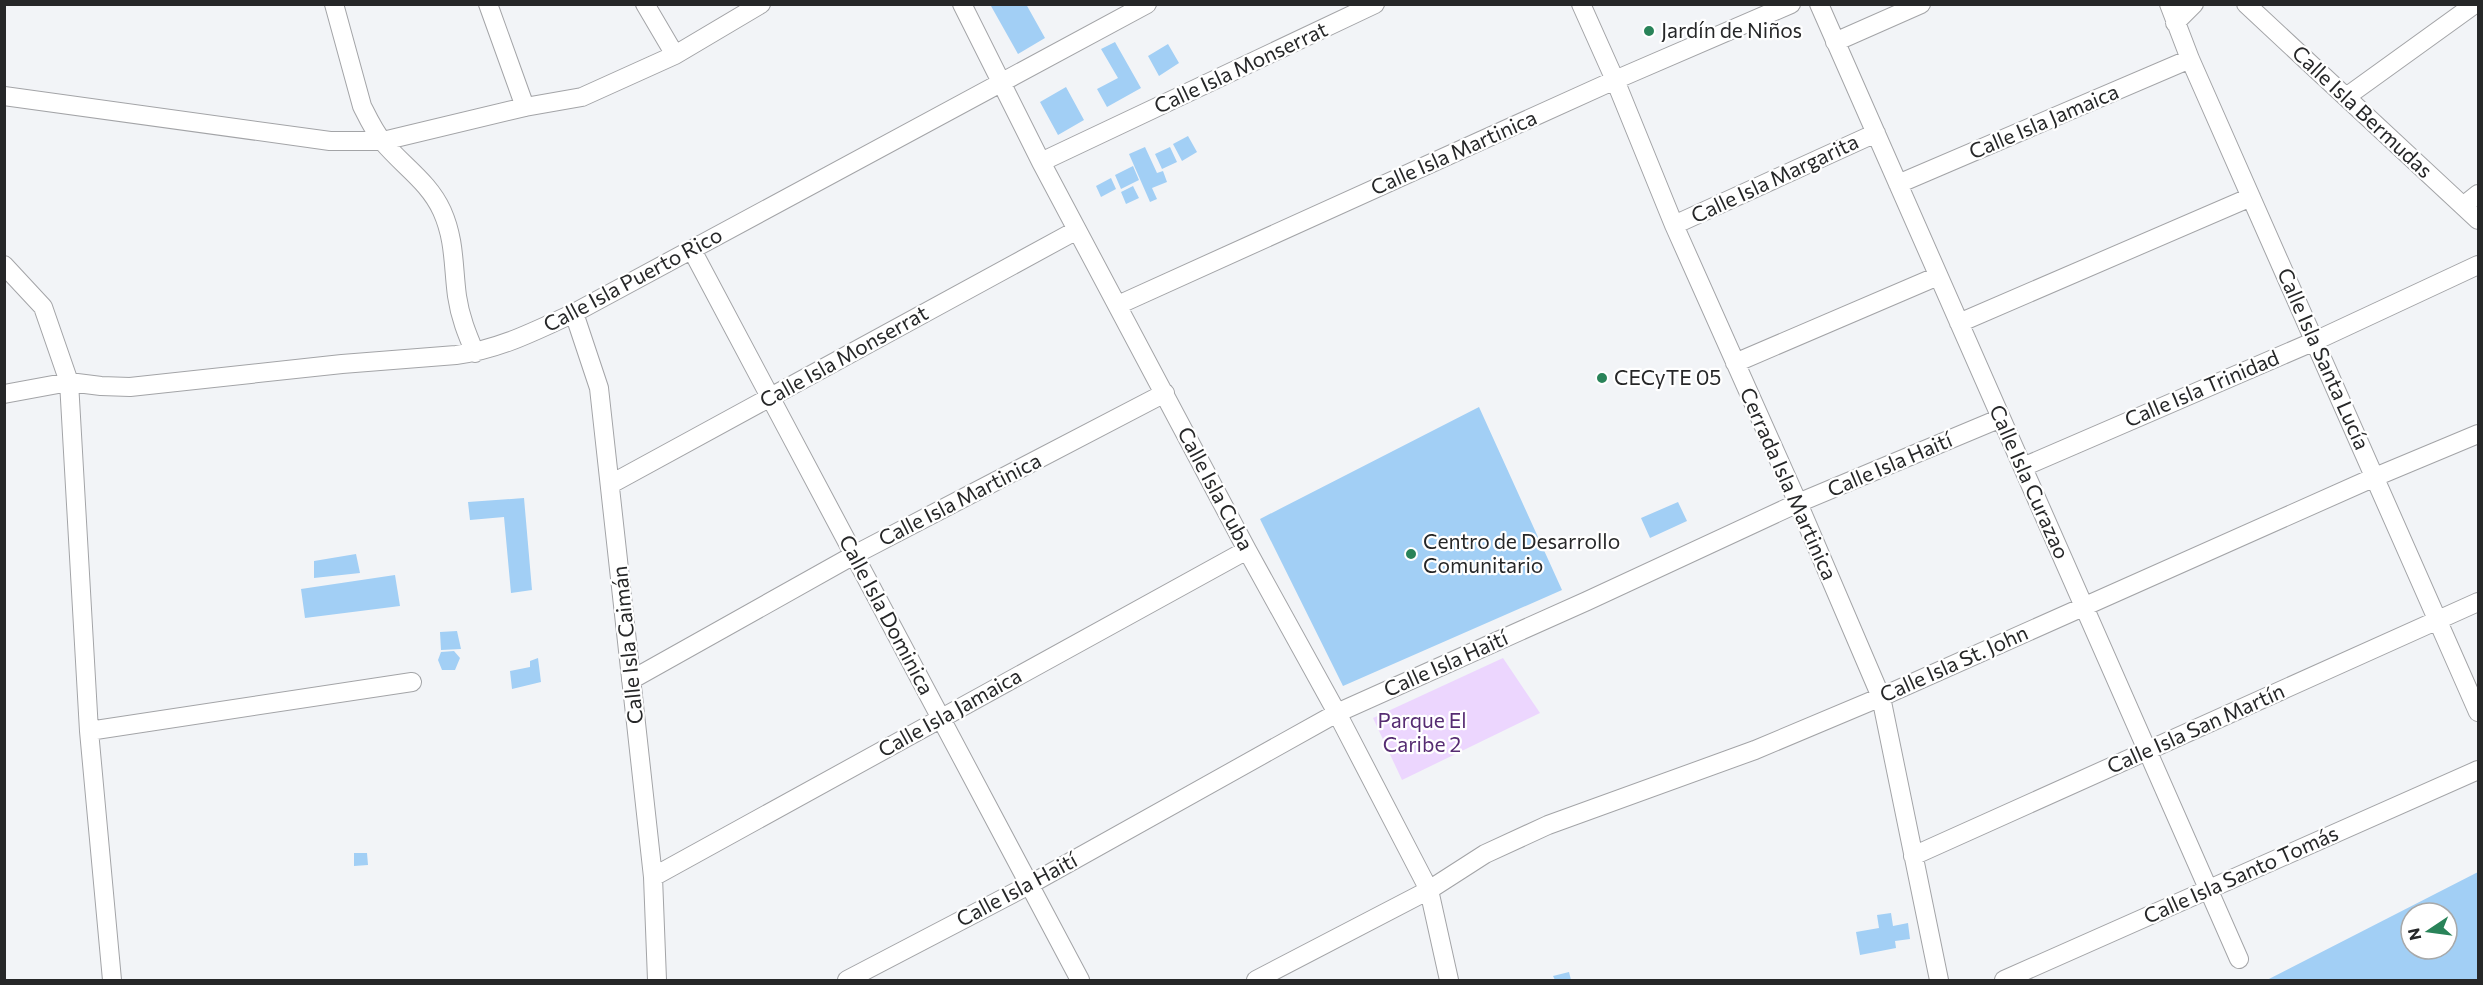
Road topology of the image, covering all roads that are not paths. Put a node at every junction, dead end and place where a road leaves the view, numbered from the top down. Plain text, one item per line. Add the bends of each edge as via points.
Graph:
1 (334, 4) edge
2 (488, 4) edge
3 (645, 4) edge
4 (761, 4) edge
5 (962, 4) edge
6 (1147, 4) edge
7 (1376, 4) edge
8 (1581, 4) edge
9 (1791, 4) edge
10 (1819, 4) edge
11 (1921, 4) edge
12 (2169, 4) edge
13 (2194, 4) edge
14 (2246, 4) edge
15 (2475, 4) edge
16 (2175, 23) junction
17 (1835, 42) junction
18 (675, 55) junction
19 (2190, 59) junction
20 (1615, 80) junction
21 (1000, 85) junction
22 (4, 96) edge
23 (2346, 97) junction
24 (525, 107) junction
25 (1876, 133) junction
26 (383, 141) junction
27 (1041, 162) junction
28 (1898, 184) junction
29 (2478, 194) edge
30 (2251, 197) junction
31 (2463, 206) junction
32 (2478, 220) edge
33 (1674, 225) junction
34 (1077, 230) junction
35 (692, 250) junction
36 (4, 265) edge
37 (2478, 265) edge
38 (1938, 276) junction
39 (1118, 305) junction
40 (574, 313) junction
41 (1959, 323) junction
42 (2315, 341) junction
43 (475, 353) junction
44 (1735, 363) junction
45 (69, 382) junction
46 (1165, 393) junction
47 (4, 394) edge
48 (770, 397) junction
49 (2001, 418) junction
50 (2478, 434) edge
51 (2023, 467) junction
52 (2375, 477) junction
53 (611, 484) junction
54 (1798, 503) junction
55 (1247, 550) junction
56 (854, 555) junction
57 (2478, 602) edge
58 (2084, 605) junction
59 (2438, 620) junction
60 (631, 680) junction
61 (412, 682) dead end
62 (1881, 697) junction
63 (1337, 712) junction
64 (2478, 712) edge
65 (941, 718) junction
66 (89, 731) junction
67 (2148, 751) junction
68 (2478, 770) edge
69 (1912, 856) junction
70 (653, 877) junction
71 (1029, 885) junction
72 (1429, 890) junction
73 (2209, 890) junction
74 (2239, 959) dead end
75 (112, 981) edge
76 (657, 981) edge
77 (847, 981) edge
78 (1080, 981) edge
79 (1256, 981) edge
80 (1449, 981) edge
81 (1939, 981) edge
82 (2004, 981) edge

1 - 26 street via 362,106
2 - 24 street
3 - 18 street
4 - 18 street
5 - 21 street, Calle Isla Cuba
6 - 21 street, Calle Isla Puerto Rico
7 - 27 street, Calle Isla Monserrat
8 - 20 street, Cerrada Isla Martinica
9 - 20 street, Calle Isla Martinica
10 - 17 street, Calle Isla Curazao
11 - 17 street
12 - 16 street, Calle Isla Santa Lucía
13 - 16 street
14 - 23 street, Calle Isla Bermudas
15 - 23 street
16 - 19 street, Calle Isla Santa Lucía
17 - 25 street, Calle Isla Curazao
18 - 24 street via 582,97
19 - 28 street, Calle Isla Jamaica
19 - 30 street, Calle Isla Santa Lucía
20 - 33 street, Cerrada Isla Martinica
20 - 39 street, Calle Isla Martinica
21 - 27 street, Calle Isla Cuba
21 - 35 street, Calle Isla Puerto Rico
22 - 26 street via 330,141
23 - 31 street, Calle Isla Bermudas
24 - 26 street
25 - 28 street, Calle Isla Curazao
25 - 33 street, Calle Isla Margarita
26 - 43 street via 428,187 452,233 462,323
27 - 34 street, Calle Isla Cuba
28 - 38 street, Calle Isla Curazao
29 - 31 street
30 - 41 street
30 - 42 street, Calle Isla Santa Lucía
31 - 32 street, Calle Isla Bermudas
33 - 44 street, Cerrada Isla Martinica
34 - 39 street, Calle Isla Cuba
34 - 48 street, Calle Isla Monserrat
35 - 40 street, Calle Isla Puerto Rico
35 - 48 street, Calle Isla Dominica
36 - 45 street via 44,307
37 - 42 street, Calle Isla Trinidad
38 - 41 street, Calle Isla Curazao
38 - 44 street
39 - 46 street, Calle Isla Cuba
40 - 43 street, Calle Isla Puerto Rico via 511,342
40 - 53 street, Calle Isla Caimán via 599,388
41 - 49 street, Calle Isla Curazao
42 - 51 street, Calle Isla Trinidad
42 - 52 street, Calle Isla Santa Lucía
43 - 45 street, Calle Isla Puerto Rico via 130,387
44 - 54 street, Cerrada Isla Martinica
45 - 47 street, Calle Isla Puerto Rico
45 - 66 street
46 - 55 street, Calle Isla Cuba
46 - 56 street, Calle Isla Martinica
48 - 53 street, Calle Isla Monserrat
48 - 56 street, Calle Isla Dominica
49 - 51 street, Calle Isla Curazao
49 - 54 street, Calle Isla Haití
50 - 52 street, Calle Isla St. John
51 - 58 street, Calle Isla Curazao
52 - 58 street, Calle Isla St. John
52 - 59 street, Calle Isla Santa Lucía
53 - 60 street, Calle Isla Caimán
54 - 62 street, Cerrada Isla Martinica
54 - 63 street, Calle Isla Haití
55 - 63 street, Calle Isla Cuba
55 - 65 street, Calle Isla Jamaica
56 - 60 street, Calle Isla Martinica
56 - 65 street, Calle Isla Dominica
57 - 59 street, Calle Isla San Martín
58 - 62 street, Calle Isla St. John
58 - 67 street, Calle Isla Curazao
59 - 64 street, Calle Isla Santa Lucía
59 - 67 street, Calle Isla San Martín
60 - 70 street, Calle Isla Caimán
61 - 66 street
62 - 69 street, Cerrada Isla Martinica
62 - 72 street, Calle Isla St. John via 1745,754 1548,825 1485,855
63 - 71 street, Calle Isla Haití
63 - 72 street, Calle Isla Cuba
65 - 70 street, Calle Isla Jamaica
65 - 71 street, Calle Isla Dominica
66 - 75 street
67 - 69 street, Calle Isla San Martín
67 - 73 street, Calle Isla Curazao
68 - 73 street, Calle Isla Santo Tomás
69 - 81 street, Cerrada Isla Martinica
70 - 76 street, Calle Isla Caimán
71 - 77 street, Calle Isla Haití
71 - 78 street, Calle Isla Dominica
72 - 79 street, Calle Isla St. John
72 - 80 street, Calle Isla Cuba
73 - 74 street, Calle Isla Curazao
73 - 82 street, Calle Isla Santo Tomás

